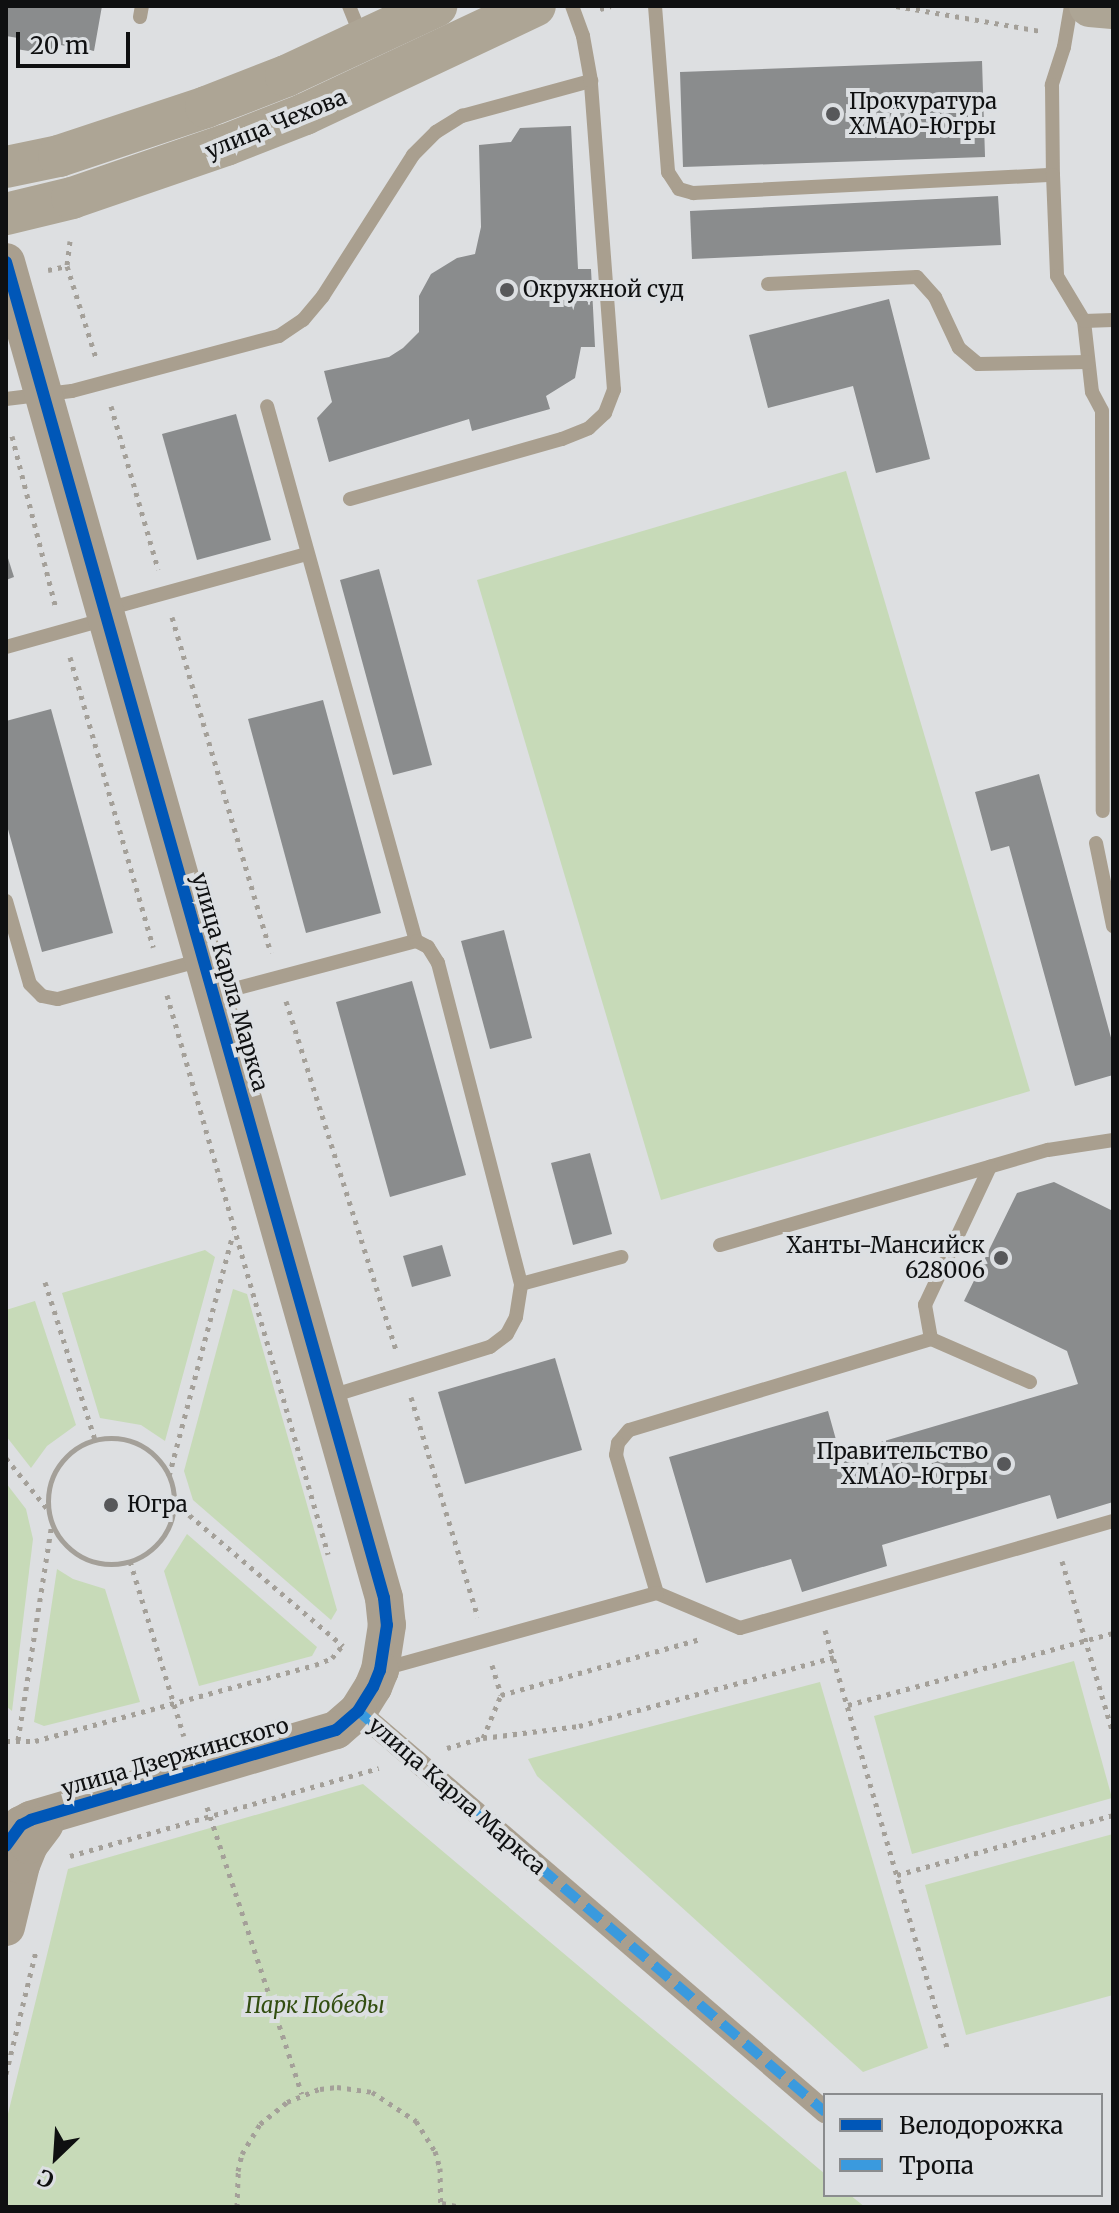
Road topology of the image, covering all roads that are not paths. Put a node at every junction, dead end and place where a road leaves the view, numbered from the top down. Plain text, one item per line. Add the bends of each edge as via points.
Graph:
1 (426, 6) edge
2 (436, 6) edge
3 (535, 6) edge
4 (572, 6) edge
5 (655, 6) edge
6 (1071, 6) edge
7 (1113, 8) edge
8 (1079, 20) edge
9 (367, 26) edge
10 (591, 81) junction
11 (6, 167) edge
12 (1053, 175) junction
13 (6, 214) edge
14 (6, 262) edge
15 (768, 284) dead end
16 (1113, 320) edge
17 (1084, 321) junction
18 (1088, 362) junction
19 (24, 398) edge
20 (267, 406) dead end
21 (1108, 411) edge
22 (350, 499) dead end
23 (307, 554) junction
24 (104, 614) junction
25 (6, 647) edge
26 (1103, 811) dead end
27 (1096, 843) dead end
28 (6, 901) edge
29 (1113, 926) edge
30 (416, 941) junction
31 (208, 978) junction
32 (1113, 1140) edge
33 (990, 1167) junction
34 (720, 1245) dead end
35 (621, 1257) dead end
36 (521, 1284) junction
37 (931, 1339) junction
38 (1030, 1382) dead end
39 (327, 1397) junction
40 (1113, 1521) edge
41 (657, 1593) junction
42 (370, 1689) junction
43 (6, 1802) edge
44 (63, 1810) junction
45 (6, 1846) edge
46 (23, 1932) edge
47 (823, 2110) edge

1 - 9 main road
2 - 9 main road, улица Чехова
3 - 13 main road, улица Чехова via 305,114 72,198
4 - 10 lane
5 - 12 lane via 668,172 679,189 693,193
6 - 8 lane
7 - 8 main road
8 - 12 lane via 1052,85
9 - 11 main road, улица Чехова via 206,107 59,156
10 - 19 lane via 462,116 436,132 413,155 323,296 303,320 279,336
10 - 22 lane via 614,390 605,413 589,428 562,439
12 - 17 lane via 1057,276
14 - 19 street, улица Карла Маркса
15 - 18 lane via 917,277 935,297 959,348 978,364
16 - 17 lane
17 - 18 lane
18 - 21 lane via 1092,392
19 - 24 street, улица Карла Маркса
20 - 23 lane
21 - 26 lane
23 - 24 lane
23 - 30 lane
24 - 25 lane
24 - 31 street, улица Карла Маркса
27 - 29 lane
28 - 31 lane via 30,984 42,996 58,999 160,972
30 - 31 lane
30 - 36 lane via 428,947 438,963
31 - 39 street, улица Карла Маркса
32 - 33 lane via 1048,1150
33 - 34 lane
33 - 37 lane via 925,1305
35 - 36 lane
36 - 39 lane via 513,1326 501,1341
37 - 38 lane
37 - 41 lane via 623,1435 616,1455
39 - 42 street, улица Карла Маркса via 384,1598 387,1625
40 - 41 lane via 740,1628
41 - 42 lane
42 - 44 street, улица Дзержинского via 336,1730 318,1738
42 - 47 street, улица Карла Маркса via 413,1758
43 - 44 street, улица Дзержинского
44 - 45 street, улица Дзержинского via 21,1825
44 - 46 street, улица Дзержинского via 29,1845

